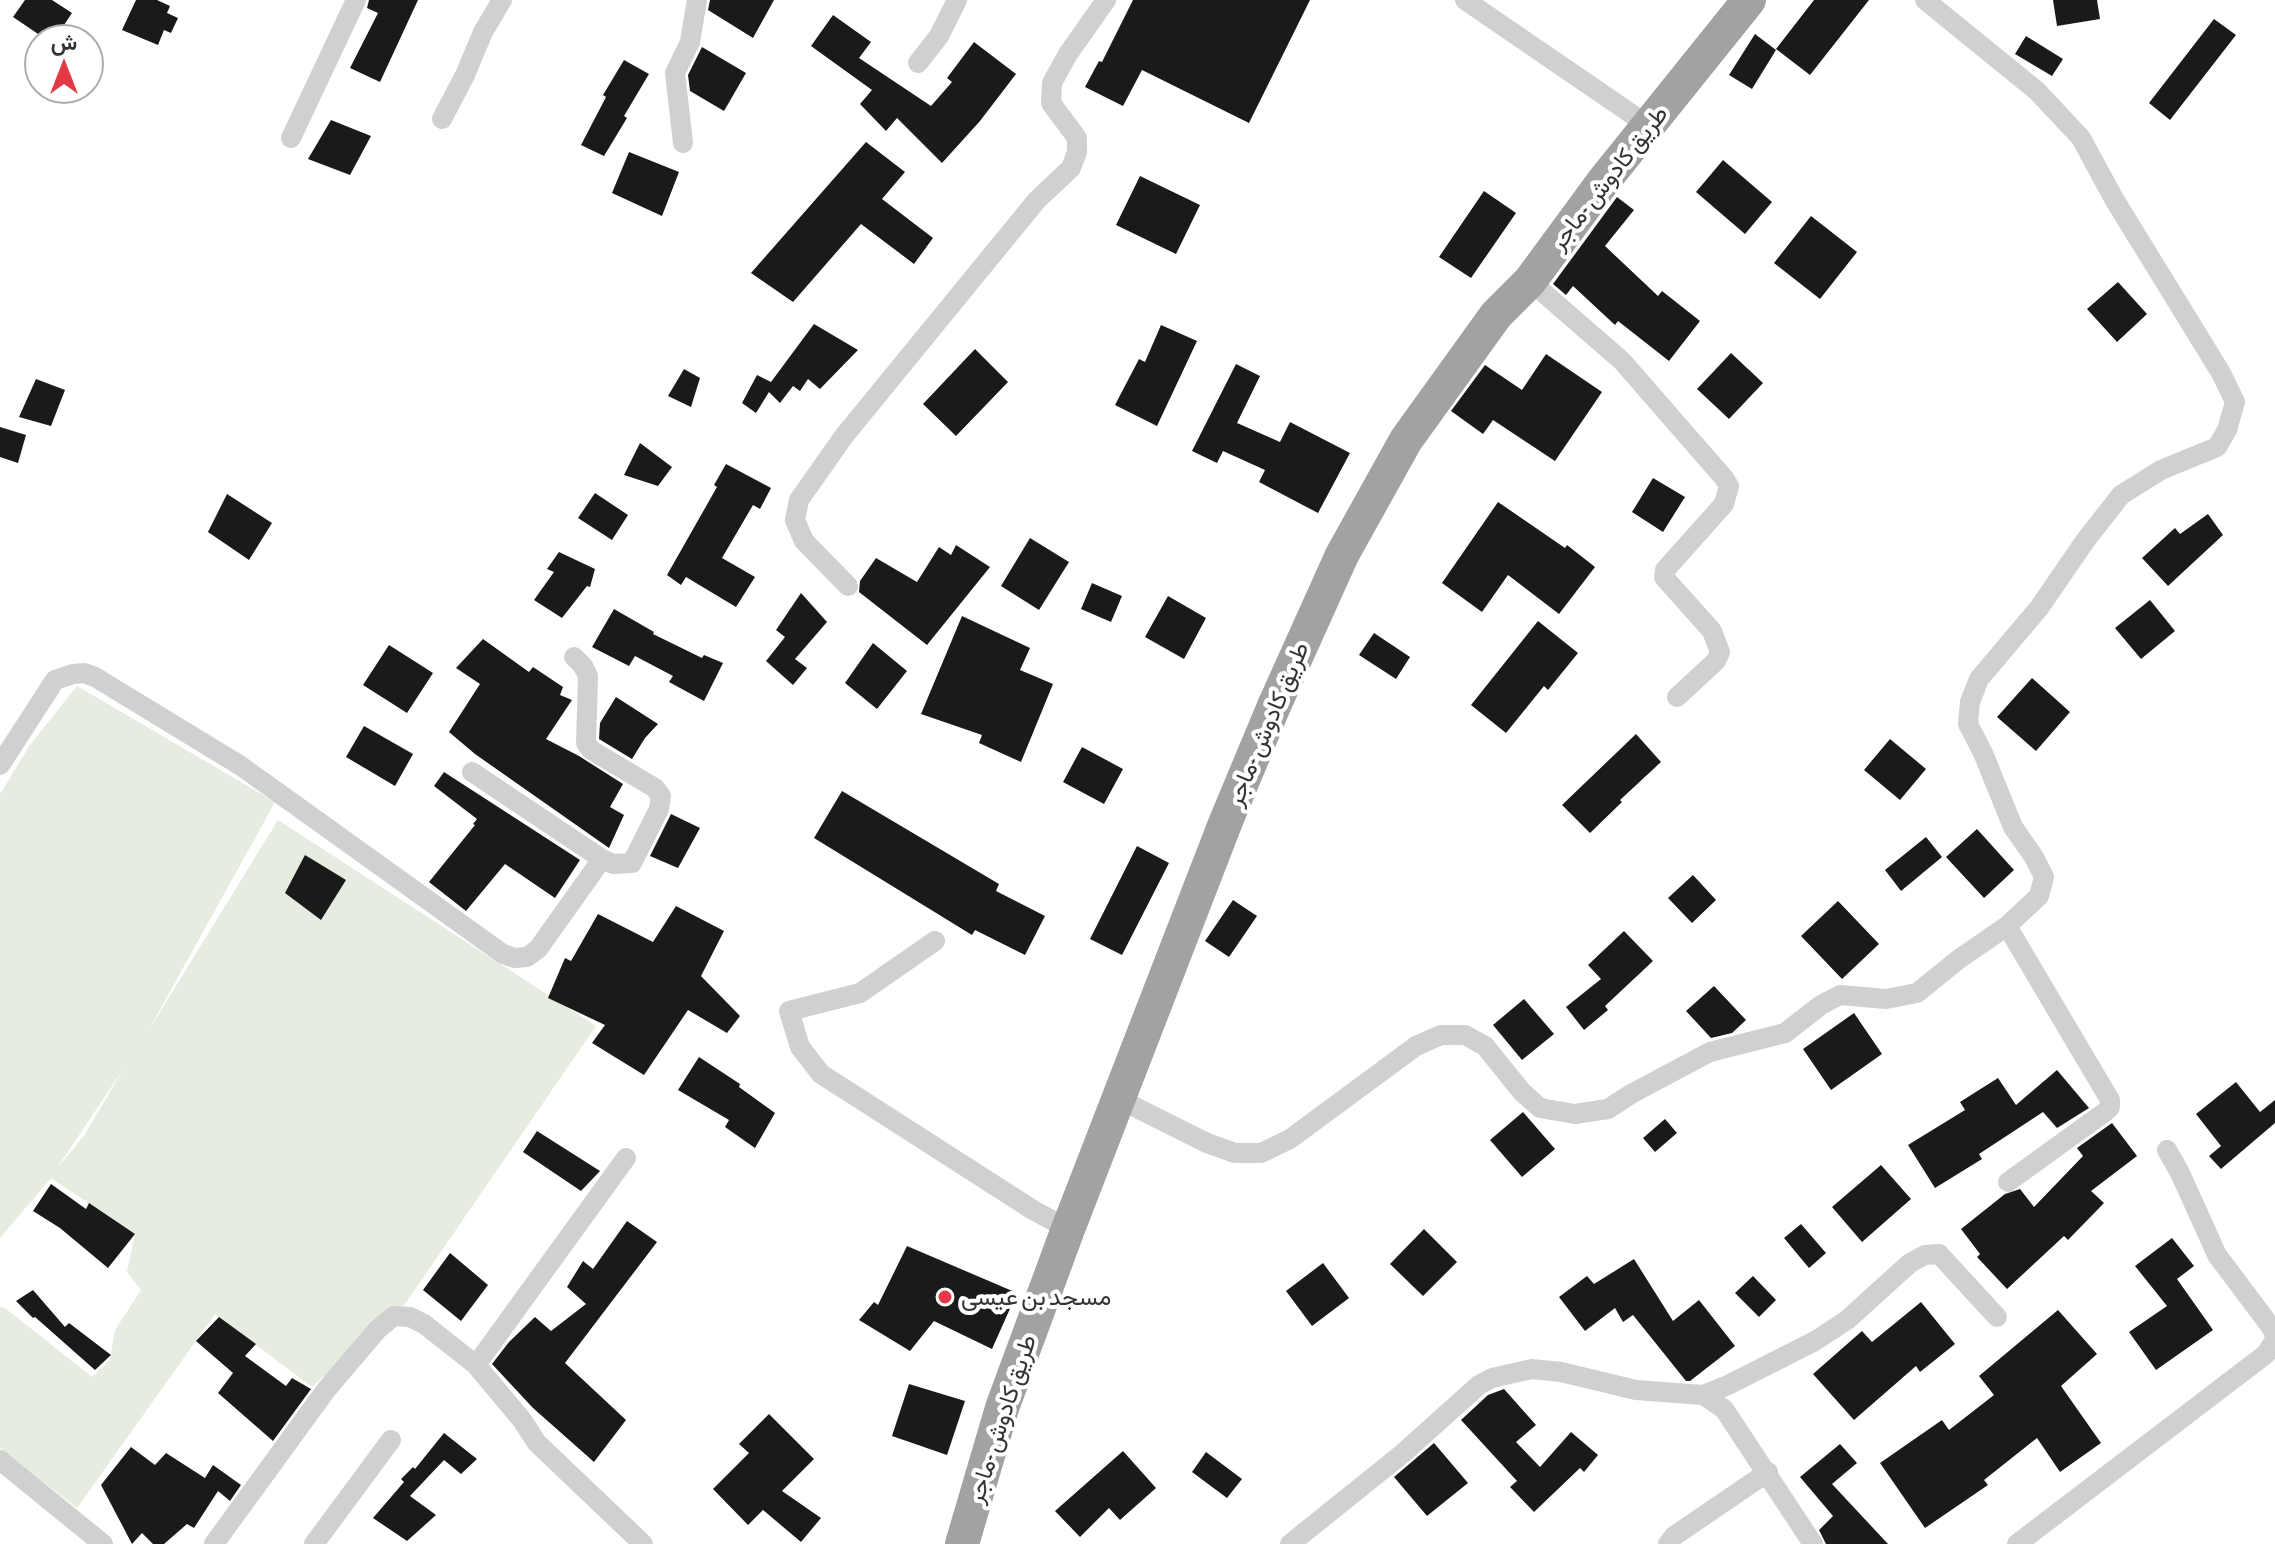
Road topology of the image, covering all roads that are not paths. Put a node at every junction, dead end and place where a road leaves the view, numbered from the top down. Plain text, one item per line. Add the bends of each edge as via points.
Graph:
1 (356, 0) edge
2 (502, 0) edge
3 (697, 0) edge
4 (957, 0) edge
5 (1106, 0) edge
6 (1465, 0) edge
7 (1749, 0) edge
8 (1925, 0) edge
9 (918, 63) dead end
10 (442, 119) dead end
11 (1649, 126) junction
12 (291, 138) dead end
13 (683, 143) dead end
14 (1530, 281) junction
15 (848, 586) dead end
16 (574, 657) dead end
17 (1677, 697) dead end
18 (0, 765) edge
19 (472, 772) dead end
20 (602, 859) junction
21 (2007, 926) junction
22 (935, 941) dead end
23 (1119, 1099) junction
24 (2167, 1150) dead end
25 (626, 1158) dead end
26 (2008, 1182) dead end
27 (1068, 1229) junction
28 (1997, 1317) dead end
29 (2275, 1338) edge
30 (476, 1365) junction
31 (1703, 1395) junction
32 (391, 1440) dead end
33 (0, 1460) edge
34 (1768, 1472) junction
35 (103, 1544) edge
36 (214, 1544) edge
37 (314, 1544) edge
38 (643, 1544) edge
39 (962, 1544) edge
40 (1290, 1544) edge
41 (1668, 1544) edge
42 (1813, 1544) edge
43 (2017, 1544) edge

1 - 12 street
2 - 10 street
3 - 13 street via 690,42 675,73
4 - 9 street
5 - 15 street via 1052,83 1051,103 1077,138 1071,168 1037,200 844,436 799,500 795,520 804,541
6 - 11 street
7 - 11 highway, طريق كادوش -ماجر
8 - 21 street via 2037,91 2081,138 2235,402 2217,447 2161,470 2121,495 2039,608 1979,679 1968,724 2013,827 2044,877 2039,896
11 - 14 highway, طريق كادوش -ماجر
14 - 17 street via 1622,361 1729,486 1724,504 1665,570 1664,577 1712,631 1720,652
14 - 23 highway, طريق كادوش -ماجر via 1496,315 1406,440 1342,555 1226,821
16 - 20 street via 588,676 586,743 661,796 632,863
18 - 20 street via 55,680 84,673 95,677 241,766 515,958 538,949
19 - 20 street
21 - 23 street via 1917,993 1886,999 1840,995 1785,1033 1710,1052 1608,1109 1575,1114 1540,1108 1485,1046 1465,1035 1441,1035 1416,1046 1290,1139 1261,1153 1235,1153 1207,1143
21 - 26 street via 2110,1100 2105,1112
22 - 27 street via 860,993 789,1011 800,1047 821,1074
23 - 27 highway, طريق كادوش -ماجر
24 - 29 street via 2217,1255
25 - 30 street
27 - 39 highway, طريق كادوش -ماجر via 1002,1408
28 - 31 street via 1939,1254 1925,1255 1815,1341
29 - 43 street via 2266,1354
30 - 36 street via 424,1324 394,1316 326,1390
30 - 38 street via 537,1443
31 - 34 street via 1724,1409
31 - 40 street via 1636,1390 1532,1369 1492,1378
32 - 37 street
33 - 35 street
34 - 41 street
34 - 42 street

